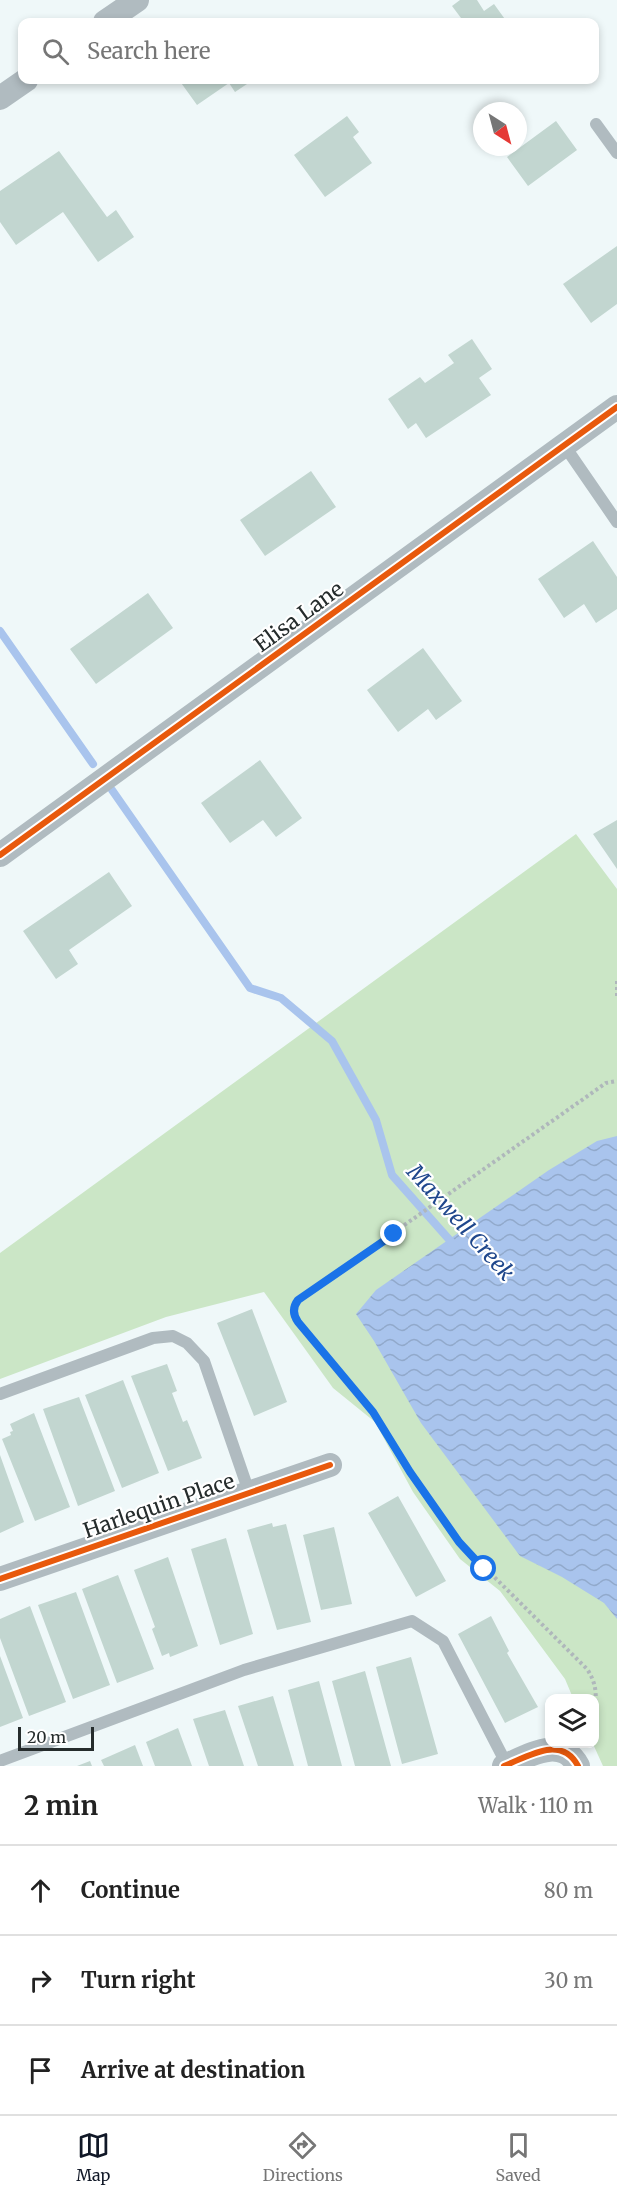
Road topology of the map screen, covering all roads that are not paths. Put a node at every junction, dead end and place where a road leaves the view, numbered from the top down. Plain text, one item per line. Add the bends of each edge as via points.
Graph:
1 (137, 0) edge
2 (111, 18) edge
3 (20, 84) edge
4 (0, 98) edge
5 (596, 124) dead end
6 (617, 153) edge
7 (617, 407) edge
8 (564, 445) junction
9 (617, 522) edge
10 (0, 855) edge
11 (0, 1394) edge
12 (330, 1465) dead end
13 (249, 1492) junction
14 (0, 1579) edge
15 (0, 1761) edge
16 (505, 1765) edge
17 (578, 1766) edge

1 - 2 street
3 - 4 street
5 - 6 lane
7 - 8 street, Elisa Lane
8 - 9 lane
8 - 10 street, Elisa Lane
11 - 13 lane via 153,1338 173,1336 187,1343 204,1361
12 - 13 street, Harlequin Place
13 - 14 street, Harlequin Place
15 - 16 lane via 244,1670 412,1621 443,1641
16 - 17 street via 535,1751 559,1750

